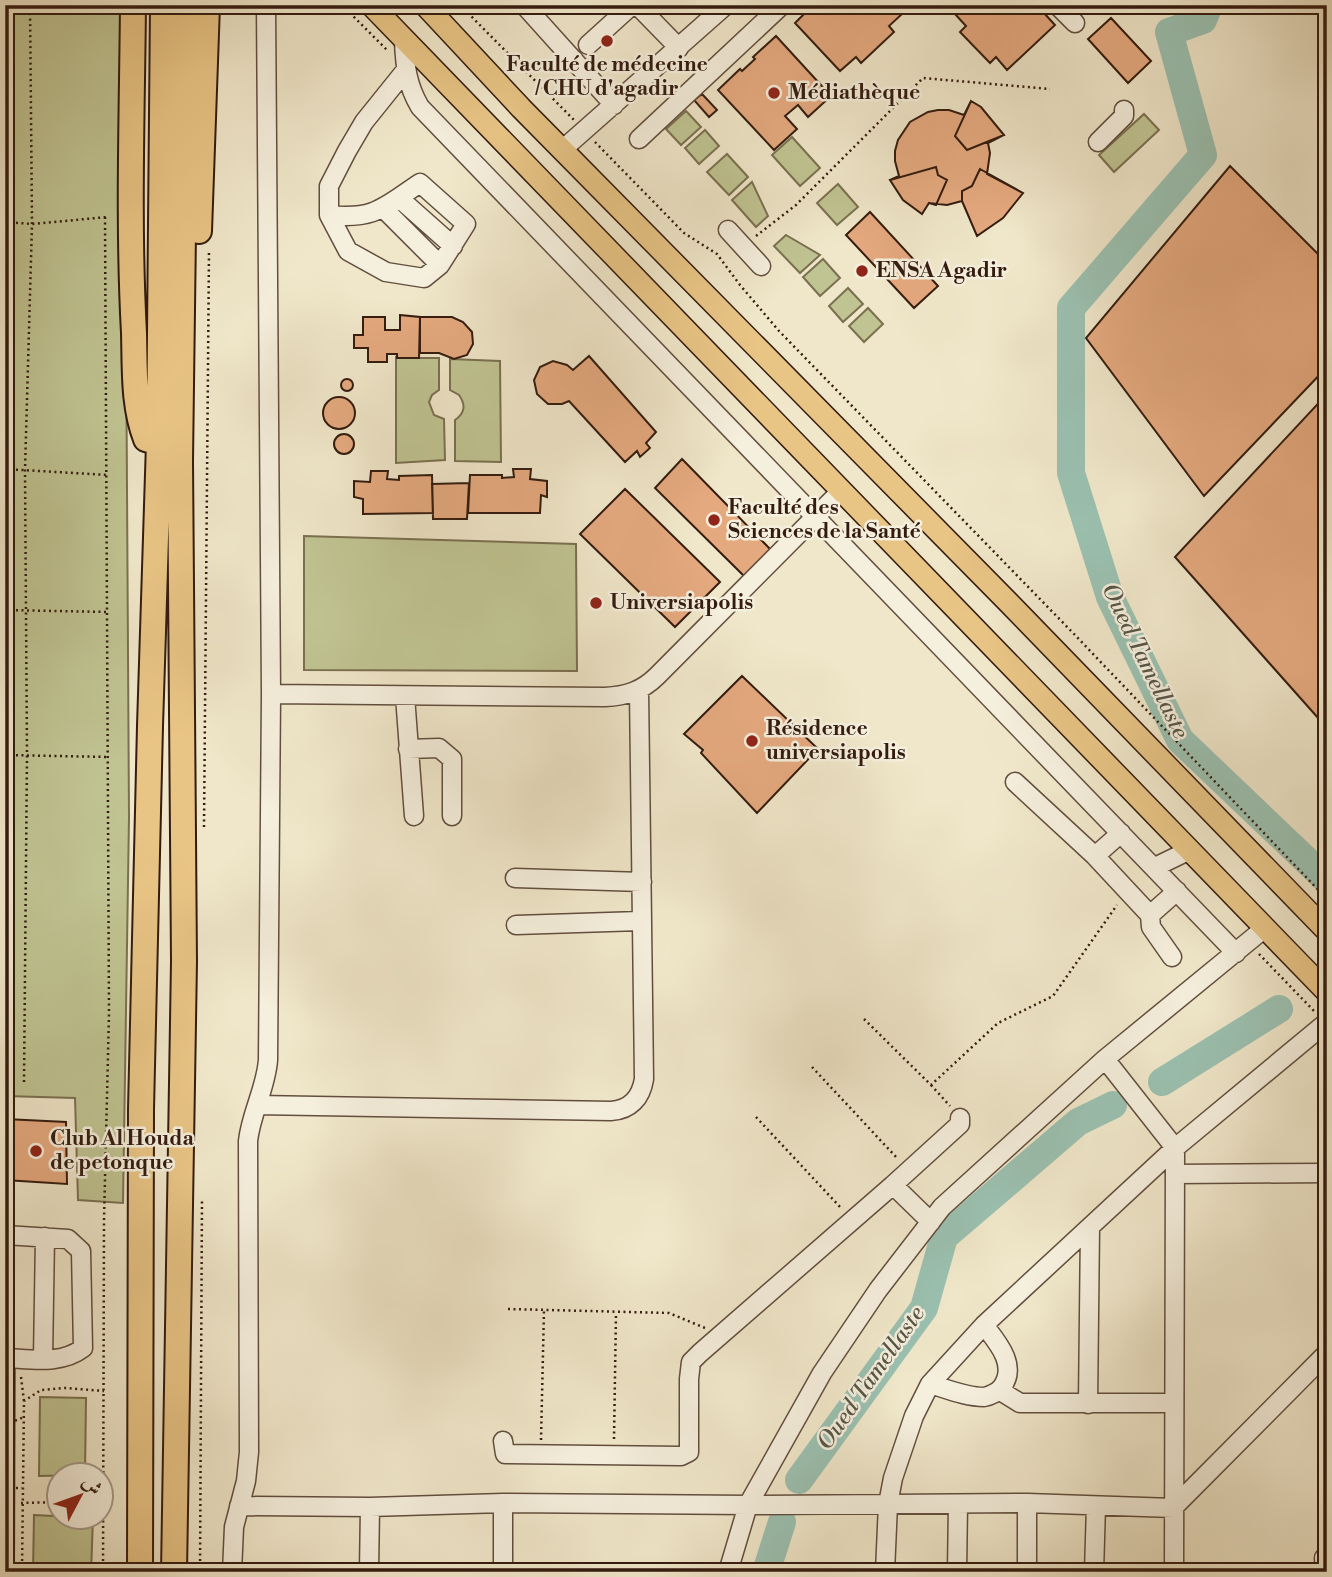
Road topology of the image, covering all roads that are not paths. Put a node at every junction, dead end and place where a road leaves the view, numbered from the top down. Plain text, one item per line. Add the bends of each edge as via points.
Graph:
1 (163, 5) edge
2 (186, 5) edge
3 (207, 5) edge
4 (266, 5) edge
5 (371, 5) edge
6 (425, 5) edge
7 (524, 5) edge
8 (635, 5) edge
9 (726, 5) edge
10 (782, 5) edge
11 (1057, 5) edge
12 (133, 6) edge
13 (1075, 23) dead end
14 (404, 41) junction
15 (588, 45) dead end
16 (680, 48) junction
17 (405, 71) junction
18 (614, 105) junction
19 (1124, 110) dead end
20 (639, 139) dead end
21 (1098, 142) dead end
22 (562, 150) junction
23 (399, 198) junction
24 (383, 208) junction
25 (329, 215) junction
26 (728, 230) dead end
27 (453, 246) junction
28 (440, 265) junction
29 (761, 266) dead end
30 (159, 443) junction
31 (180, 461) junction
32 (840, 492) junction
33 (816, 517) junction
34 (639, 690) junction
35 (271, 694) junction
36 (405, 696) junction
37 (408, 749) junction
38 (1015, 782) dead end
39 (414, 816) dead end
40 (452, 816) dead end
41 (1121, 833) junction
42 (1190, 850) junction
43 (1095, 856) junction
44 (1154, 867) junction
45 (515, 878) dead end
46 (642, 882) junction
47 (1177, 891) junction
48 (1150, 915) junction
49 (640, 921) junction
50 (516, 925) dead end
51 (1265, 928) junction
52 (1327, 931) edge
53 (1236, 953) junction
54 (1172, 957) dead end
55 (1327, 992) edge
56 (1327, 1022) edge
57 (1105, 1059) junction
58 (257, 1105) junction
59 (960, 1118) road end
60 (1175, 1148) junction
61 (1327, 1173) edge
62 (1175, 1174) junction
63 (893, 1185) junction
64 (931, 1222) junction
65 (1090, 1227) junction
66 (5, 1235) edge
67 (45, 1237) junction
68 (984, 1325) junction
69 (1327, 1353) edge
70 (43, 1359) junction
71 (7, 1366) edge
72 (930, 1384) junction
73 (999, 1391) junction
74 (1174, 1403) junction
75 (1088, 1404) junction
76 (503, 1441) dead end
77 (503, 1503) junction
78 (1027, 1503) junction
79 (888, 1504) junction
80 (958, 1504) junction
81 (748, 1505) junction
82 (239, 1506) junction
83 (1096, 1506) junction
84 (370, 1507) junction
85 (1173, 1508) junction
86 (174, 1563) edge
87 (140, 1572) edge
88 (192, 1572) edge
89 (232, 1572) edge
90 (369, 1572) edge
91 (503, 1572) edge
92 (729, 1572) edge
93 (884, 1572) edge
94 (957, 1572) edge
95 (1027, 1572) edge
96 (1094, 1572) edge
97 (1174, 1572) edge

1 - 30 highway
2 - 31 highway
3 - 31 highway via 194,390
4 - 35 street
5 - 14 main road
6 - 22 main road
7 - 18 street
8 - 15 street
8 - 16 street
9 - 16 street
10 - 20 street
11 - 13 street
12 - 30 highway via 132,259 137,399 146,439
14 - 17 street
14 - 32 main road
16 - 18 street
17 - 25 street via 346,151 329,186
17 - 33 street via 420,107
18 - 22 street
19 - 21 street via 1124,116
22 - 52 main road
23 - 24 street
23 - 27 street
23 - 27 street via 420,183 440,200 466,224
24 - 25 street via 371,215
24 - 28 street
25 - 28 street via 348,251 386,272 424,278
26 - 29 street
27 - 28 street
30 - 87 highway via 141,1109
31 - 86 highway via 184,961
32 - 33 street
32 - 42 main road
33 - 34 street
33 - 41 street
34 - 36 street via 605,698
34 - 46 street
35 - 36 street
35 - 58 street via 268,1060
36 - 37 street
37 - 39 street
37 - 40 street via 439,748 452,759
38 - 43 street
41 - 43 street
41 - 44 street
42 - 44 street
42 - 51 main road
43 - 48 street
44 - 47 street
45 - 46 street
46 - 49 street
47 - 48 street
47 - 53 street
48 - 54 street via 1151,927
49 - 50 street
49 - 58 street via 644,1079 639,1096 627,1107 611,1111
51 - 53 street
51 - 55 main road
53 - 57 street
56 - 60 street
57 - 60 street
57 - 64 street
58 - 82 street via 248,1141 249,1452
59 - 63 street via 960,1124
60 - 62 street
60 - 65 street
61 - 62 street
62 - 74 street
63 - 64 street
63 - 76 street via 691,1362 689,1452 505,1454
64 - 81 street via 822,1373
65 - 68 street
65 - 75 street
66 - 67 street
67 - 70 street
67 - 70 street via 68,1239 81,1251 83,1348 73,1356
68 - 72 street
68 - 73 street via 1008,1363 1007,1379
69 - 85 street
70 - 71 street
72 - 73 street via 986,1397
72 - 79 street via 910,1428
73 - 75 street via 1020,1403
74 - 75 street
74 - 85 street
77 - 81 street
77 - 84 street
77 - 91 street
78 - 80 street
78 - 83 street
78 - 95 street
79 - 80 street
79 - 81 street
79 - 93 street
80 - 94 street
81 - 92 street
82 - 84 street
82 - 89 street
83 - 85 street
83 - 96 street
84 - 90 street
85 - 97 street
86 - 88 highway

